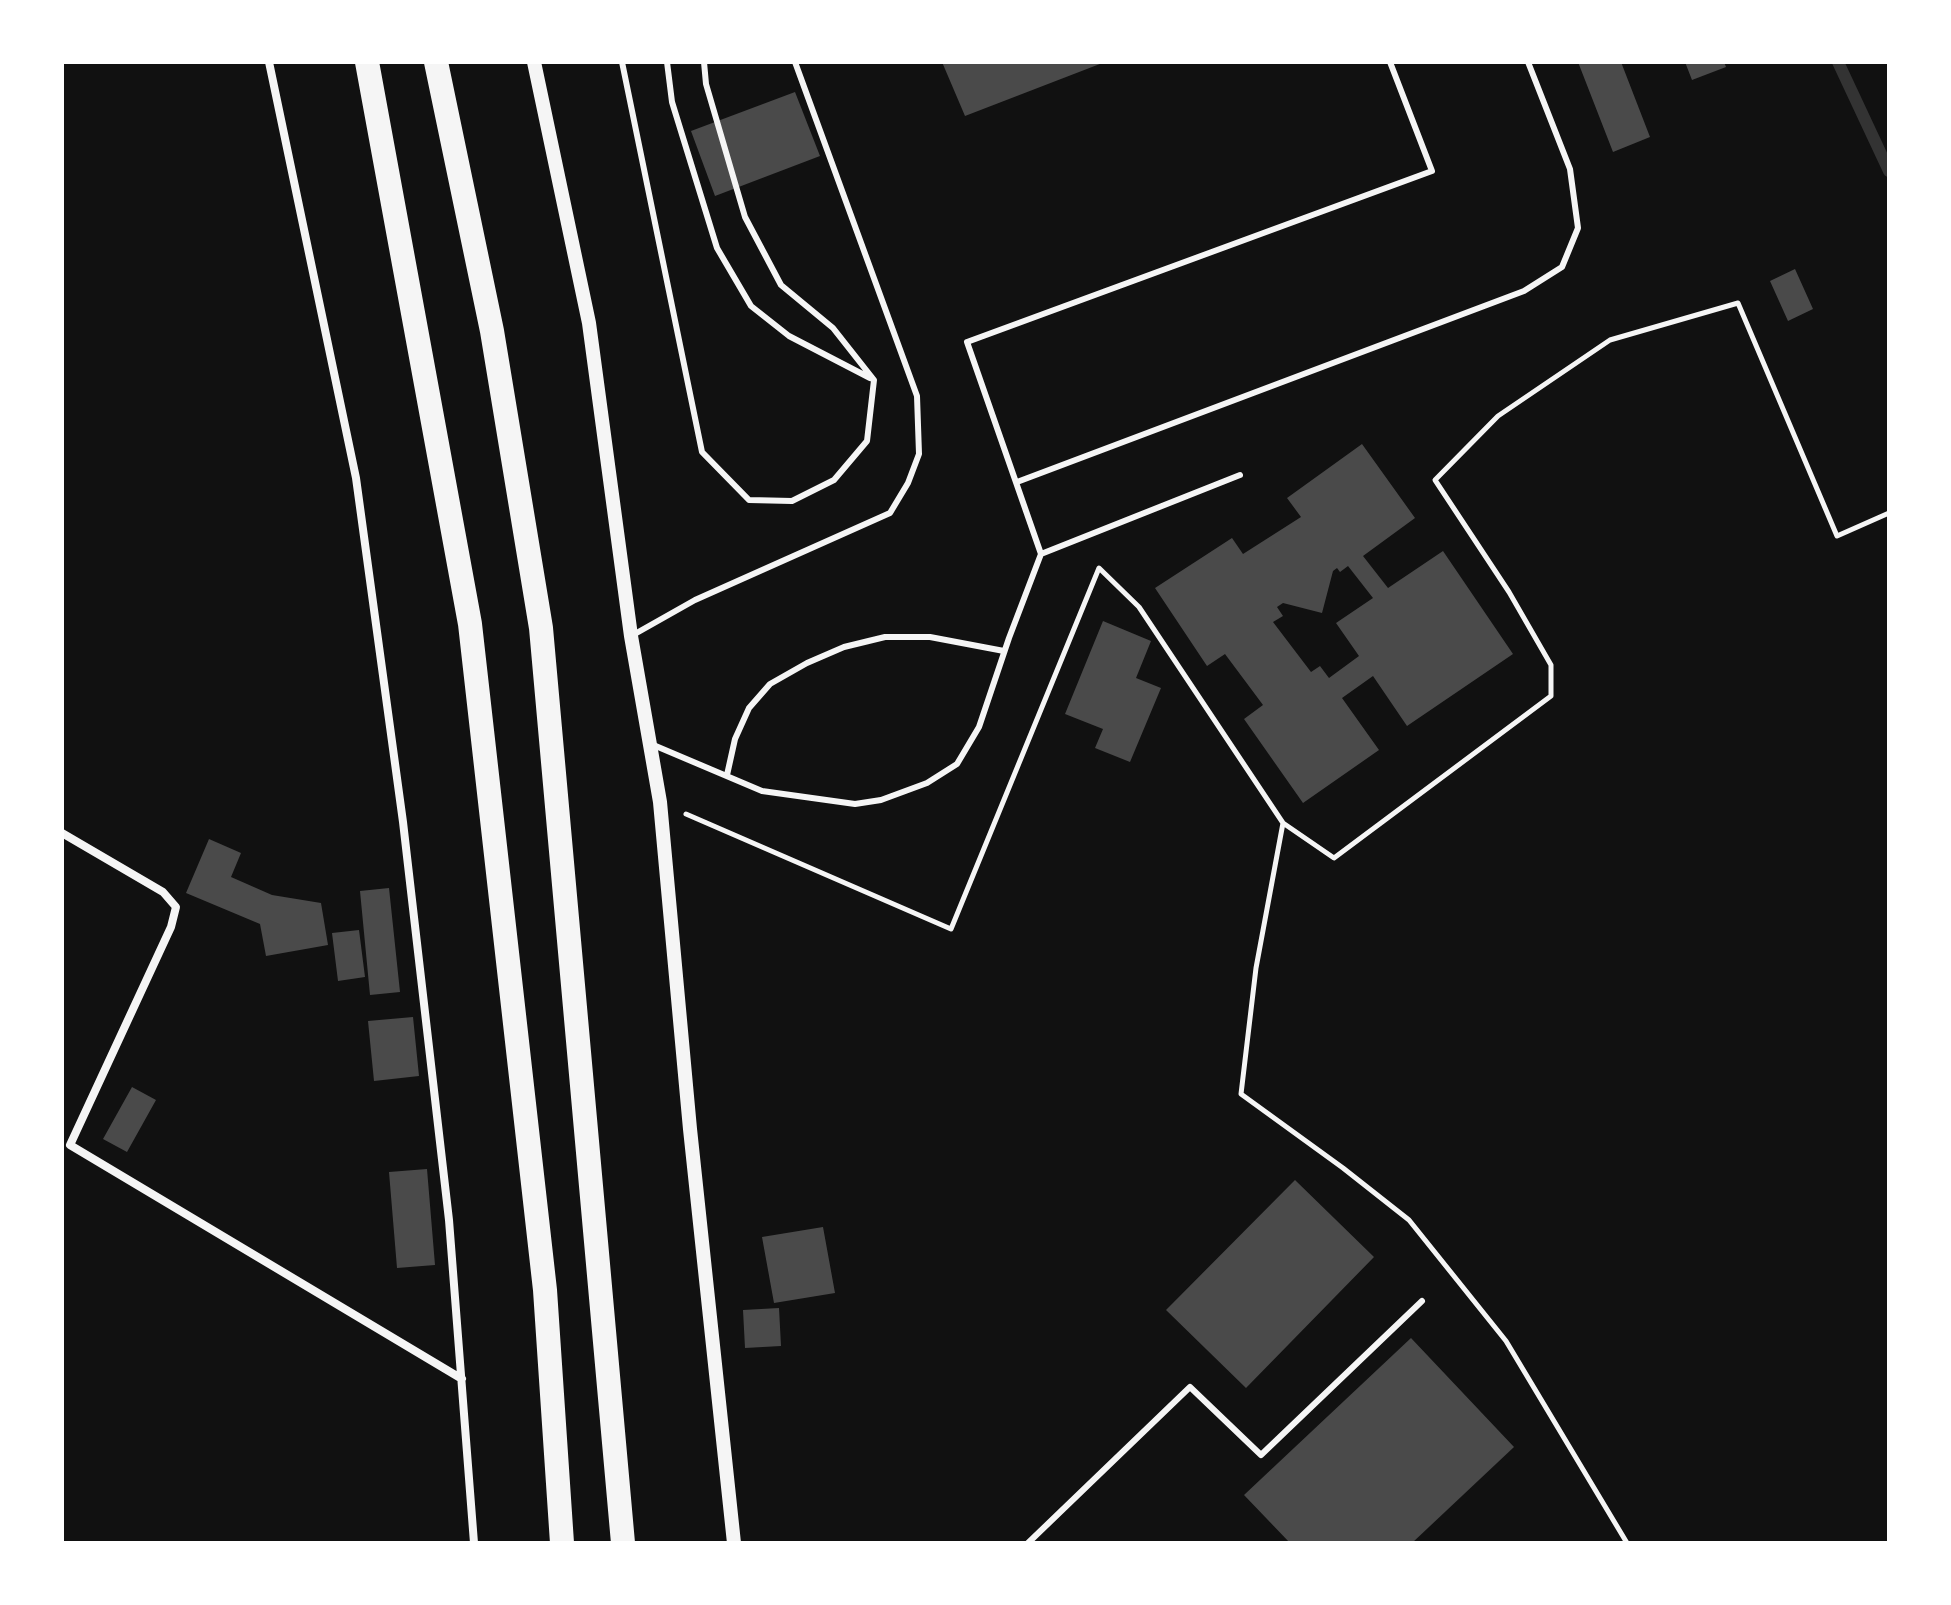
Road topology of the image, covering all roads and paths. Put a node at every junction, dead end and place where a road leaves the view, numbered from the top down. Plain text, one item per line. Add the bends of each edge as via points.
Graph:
1 (269, 62) edge
2 (367, 62) edge
3 (436, 62) edge
4 (534, 62) edge
5 (622, 62) edge
6 (667, 62) edge
7 (704, 62) edge
8 (795, 62) edge
9 (1390, 62) edge
10 (1528, 62) edge
11 (874, 380) junction
12 (1240, 475) dead end
13 (1017, 482) junction
14 (1889, 513) edge
15 (1041, 554) junction
16 (631, 636) junction
17 (1004, 651) junction
18 (651, 744) junction
19 (727, 775) junction
20 (660, 802) junction
21 (1283, 823) junction
22 (62, 833) edge
23 (1422, 1301) dead end
24 (462, 1379) junction
25 (474, 1543) edge
26 (562, 1543) edge
27 (623, 1543) edge
28 (734, 1543) edge
29 (1028, 1543) edge
30 (1627, 1543) edge

1 - 24 street via 356,478 407,854
2 - 26 highway via 470,624 545,1290
3 - 27 highway via 492,331 541,628
4 - 16 street via 589,323
5 - 11 lane via 702,452 749,500 792,501 834,480 867,441
6 - 11 lane via 672,102 717,248 751,306 789,336
7 - 11 lane via 745,217 781,285 833,328
8 - 16 lane via 917,396 919,454 890,513 695,600
9 - 13 lane via 1432,171 967,342
10 - 13 lane via 1570,169 1578,228 1562,267 1524,291
12 - 15 lane
13 - 15 lane
14 - 21 path via 1837,536 1738,303 1610,340 1498,416 1435,480 1551,665 1551,696 1334,858
15 - 17 lane
16 - 18 street
17 - 19 lane via 930,637 885,637 807,663 770,684 749,708
17 - 19 lane via 972,740 957,764 927,783 855,804 762,791
18 - 19 lane
18 - 20 street
20 - 21 path via 951,929 1099,568 1139,607
20 - 28 street
21 - 30 path via 1256,968 1241,1094 1409,1220 1506,1341
22 - 24 street via 163,892 176,907 70,1145
23 - 29 lane via 1261,1455 1190,1387
24 - 25 street

